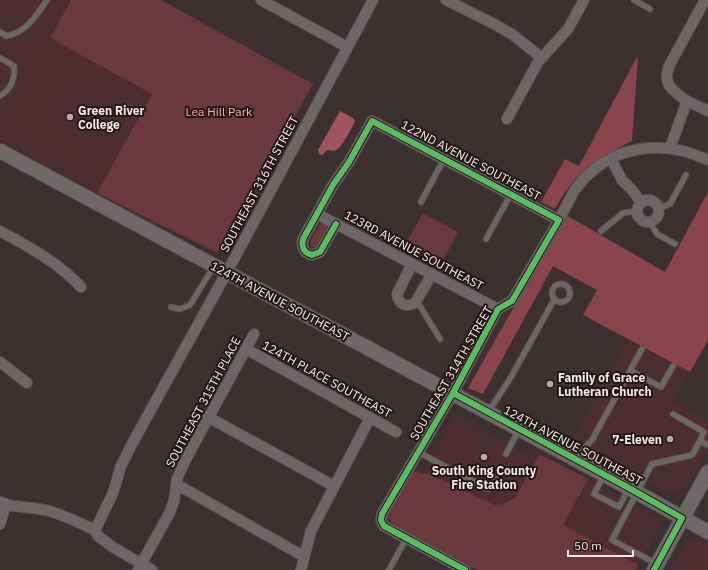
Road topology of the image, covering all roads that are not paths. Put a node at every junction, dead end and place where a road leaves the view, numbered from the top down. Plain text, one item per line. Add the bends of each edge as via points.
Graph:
1 (47, 0) edge
2 (261, 0) edge
3 (373, 0) edge
4 (446, 0) edge
5 (584, 0) edge
6 (634, 0) edge
7 (705, 0) edge
8 (650, 9) dead end
9 (0, 32) edge
10 (347, 47) junction
11 (0, 58) edge
12 (542, 58) junction
13 (0, 96) edge
14 (687, 101) junction
15 (708, 112) edge
16 (507, 119) dead end
17 (670, 148) junction
18 (0, 151) edge
19 (444, 159) junction
20 (611, 159) junction
21 (708, 160) edge
22 (686, 175) dead end
23 (511, 194) junction
24 (421, 202) dead end
25 (641, 202) junction
26 (659, 208) junction
27 (636, 211) junction
28 (317, 214) junction
29 (560, 217) junction
30 (650, 222) junction
31 (336, 224) junction
32 (0, 231) edge
33 (601, 231) dead end
34 (486, 239) dead end
35 (674, 244) dead end
36 (412, 264) junction
37 (214, 266) junction
38 (227, 272) junction
39 (432, 274) junction
40 (81, 287) dead end
41 (554, 300) dead end
42 (417, 301) junction
43 (171, 307) dead end
44 (498, 310) junction
45 (254, 334) dead end
46 (440, 339) dead end
47 (246, 349) junction
48 (642, 349) dead end
49 (0, 362) edge
50 (673, 366) dead end
51 (630, 371) junction
52 (26, 383) dead end
53 (453, 393) junction
54 (488, 412) junction
55 (673, 414) dead end
56 (208, 416) junction
57 (370, 418) junction
58 (520, 429) junction
59 (396, 432) dead end
60 (700, 441) junction
61 (708, 445) edge
62 (418, 452) junction
63 (506, 454) dead end
64 (574, 458) junction
65 (708, 472) edge
66 (604, 474) junction
67 (495, 476) dead end
68 (176, 484) junction
69 (334, 486) junction
70 (633, 490) junction
71 (3, 503) edge
72 (682, 518) junction
73 (0, 524) edge
74 (95, 530) junction
75 (708, 532) edge
76 (406, 539) junction
77 (304, 556) junction
78 (140, 567) edge
79 (656, 567) edge
80 (152, 570) edge
81 (301, 570) edge
82 (389, 570) edge
83 (465, 570) edge

1 - 9 lane via 34,19 17,34 6,36
2 - 10 street
3 - 10 street, SOUTHEAST 316TH STREET
4 - 12 street via 513,35
5 - 12 street via 568,29
6 - 8 lane
7 - 14 street via 666,74 670,88
10 - 38 street, SOUTHEAST 316TH STREET
11 - 13 lane via 14,66 15,76 7,91
12 - 16 street
14 - 15 street
14 - 17 street
17 - 20 street, SOUTHEAST 314TH STREET via 649,147
17 - 21 street, SOUTHEAST 314TH STREET
18 - 37 street, 124TH AVENUE SOUTHEAST
19 - 23 street, 122ND AVENUE SOUTHEAST
19 - 24 lane
19 - 28 street, 122ND AVENUE SOUTHEAST via 372,121
20 - 25 street via 622,180
20 - 29 street, SOUTHEAST 314TH STREET via 595,168 576,188
22 - 26 lane via 670,204
23 - 29 street, 122ND AVENUE SOUTHEAST
23 - 34 lane
25 - 26 street via 652,200
25 - 27 street
26 - 30 street via 658,215
27 - 30 street via 638,218
27 - 33 lane via 624,213
28 - 31 street, 123RD AVENUE SOUTHEAST
28 - 31 street via 303,239 303,248 308,254 320,252
29 - 44 street, SOUTHEAST 314TH STREET via 512,300
30 - 35 lane via 657,234
31 - 36 street, 123RD AVENUE SOUTHEAST
32 - 40 street via 50,260
36 - 39 street, 123RD AVENUE SOUTHEAST
36 - 42 street via 398,290 398,298 407,306
37 - 38 street, 124TH AVENUE SOUTHEAST
37 - 43 lane via 190,304 180,308
38 - 53 street, 124TH AVENUE SOUTHEAST
38 - 74 street, SOUTHEAST 316TH STREET via 132,444
39 - 42 street
39 - 44 street, 123RD AVENUE SOUTHEAST
41 - 54 lane via 511,377
42 - 46 lane
44 - 53 street, SOUTHEAST 314TH STREET
45 - 47 street, SOUTHEAST 315TH PLACE
47 - 56 street, SOUTHEAST 315TH PLACE
47 - 57 street, 124TH PLACE SOUTHEAST
48 - 51 lane
49 - 52 street
50 - 51 lane via 661,388
51 - 64 lane via 592,440
53 - 54 street, 124TH AVENUE SOUTHEAST
53 - 62 street, SOUTHEAST 314TH STREET
54 - 58 street, 124TH AVENUE SOUTHEAST
55 - 60 lane via 704,432
56 - 68 street, SOUTHEAST 315TH PLACE
56 - 69 street
57 - 59 street, 124TH PLACE SOUTHEAST
57 - 69 street
58 - 63 lane
58 - 64 street, 124TH AVENUE SOUTHEAST
60 - 61 lane
60 - 70 lane via 692,455 652,464
62 - 67 lane via 488,489
62 - 76 street, SOUTHEAST 314TH STREET via 381,520 384,526
64 - 66 street, 124TH AVENUE SOUTHEAST
65 - 72 street
66 - 70 street, 124TH AVENUE SOUTHEAST
66 - 70 lane via 594,494 619,507
68 - 77 street
68 - 78 street, SOUTHEAST 315TH PLACE via 170,512
69 - 77 street via 311,531
70 - 72 street, 124TH AVENUE SOUTHEAST
70 - 79 lane via 612,540
71 - 73 street
71 - 74 street via 50,511
72 - 75 street, 124TH AVENUE SOUTHEAST
72 - 79 street
74 - 78 street via 104,542
76 - 82 lane
76 - 83 street
77 - 81 street
78 - 80 street

